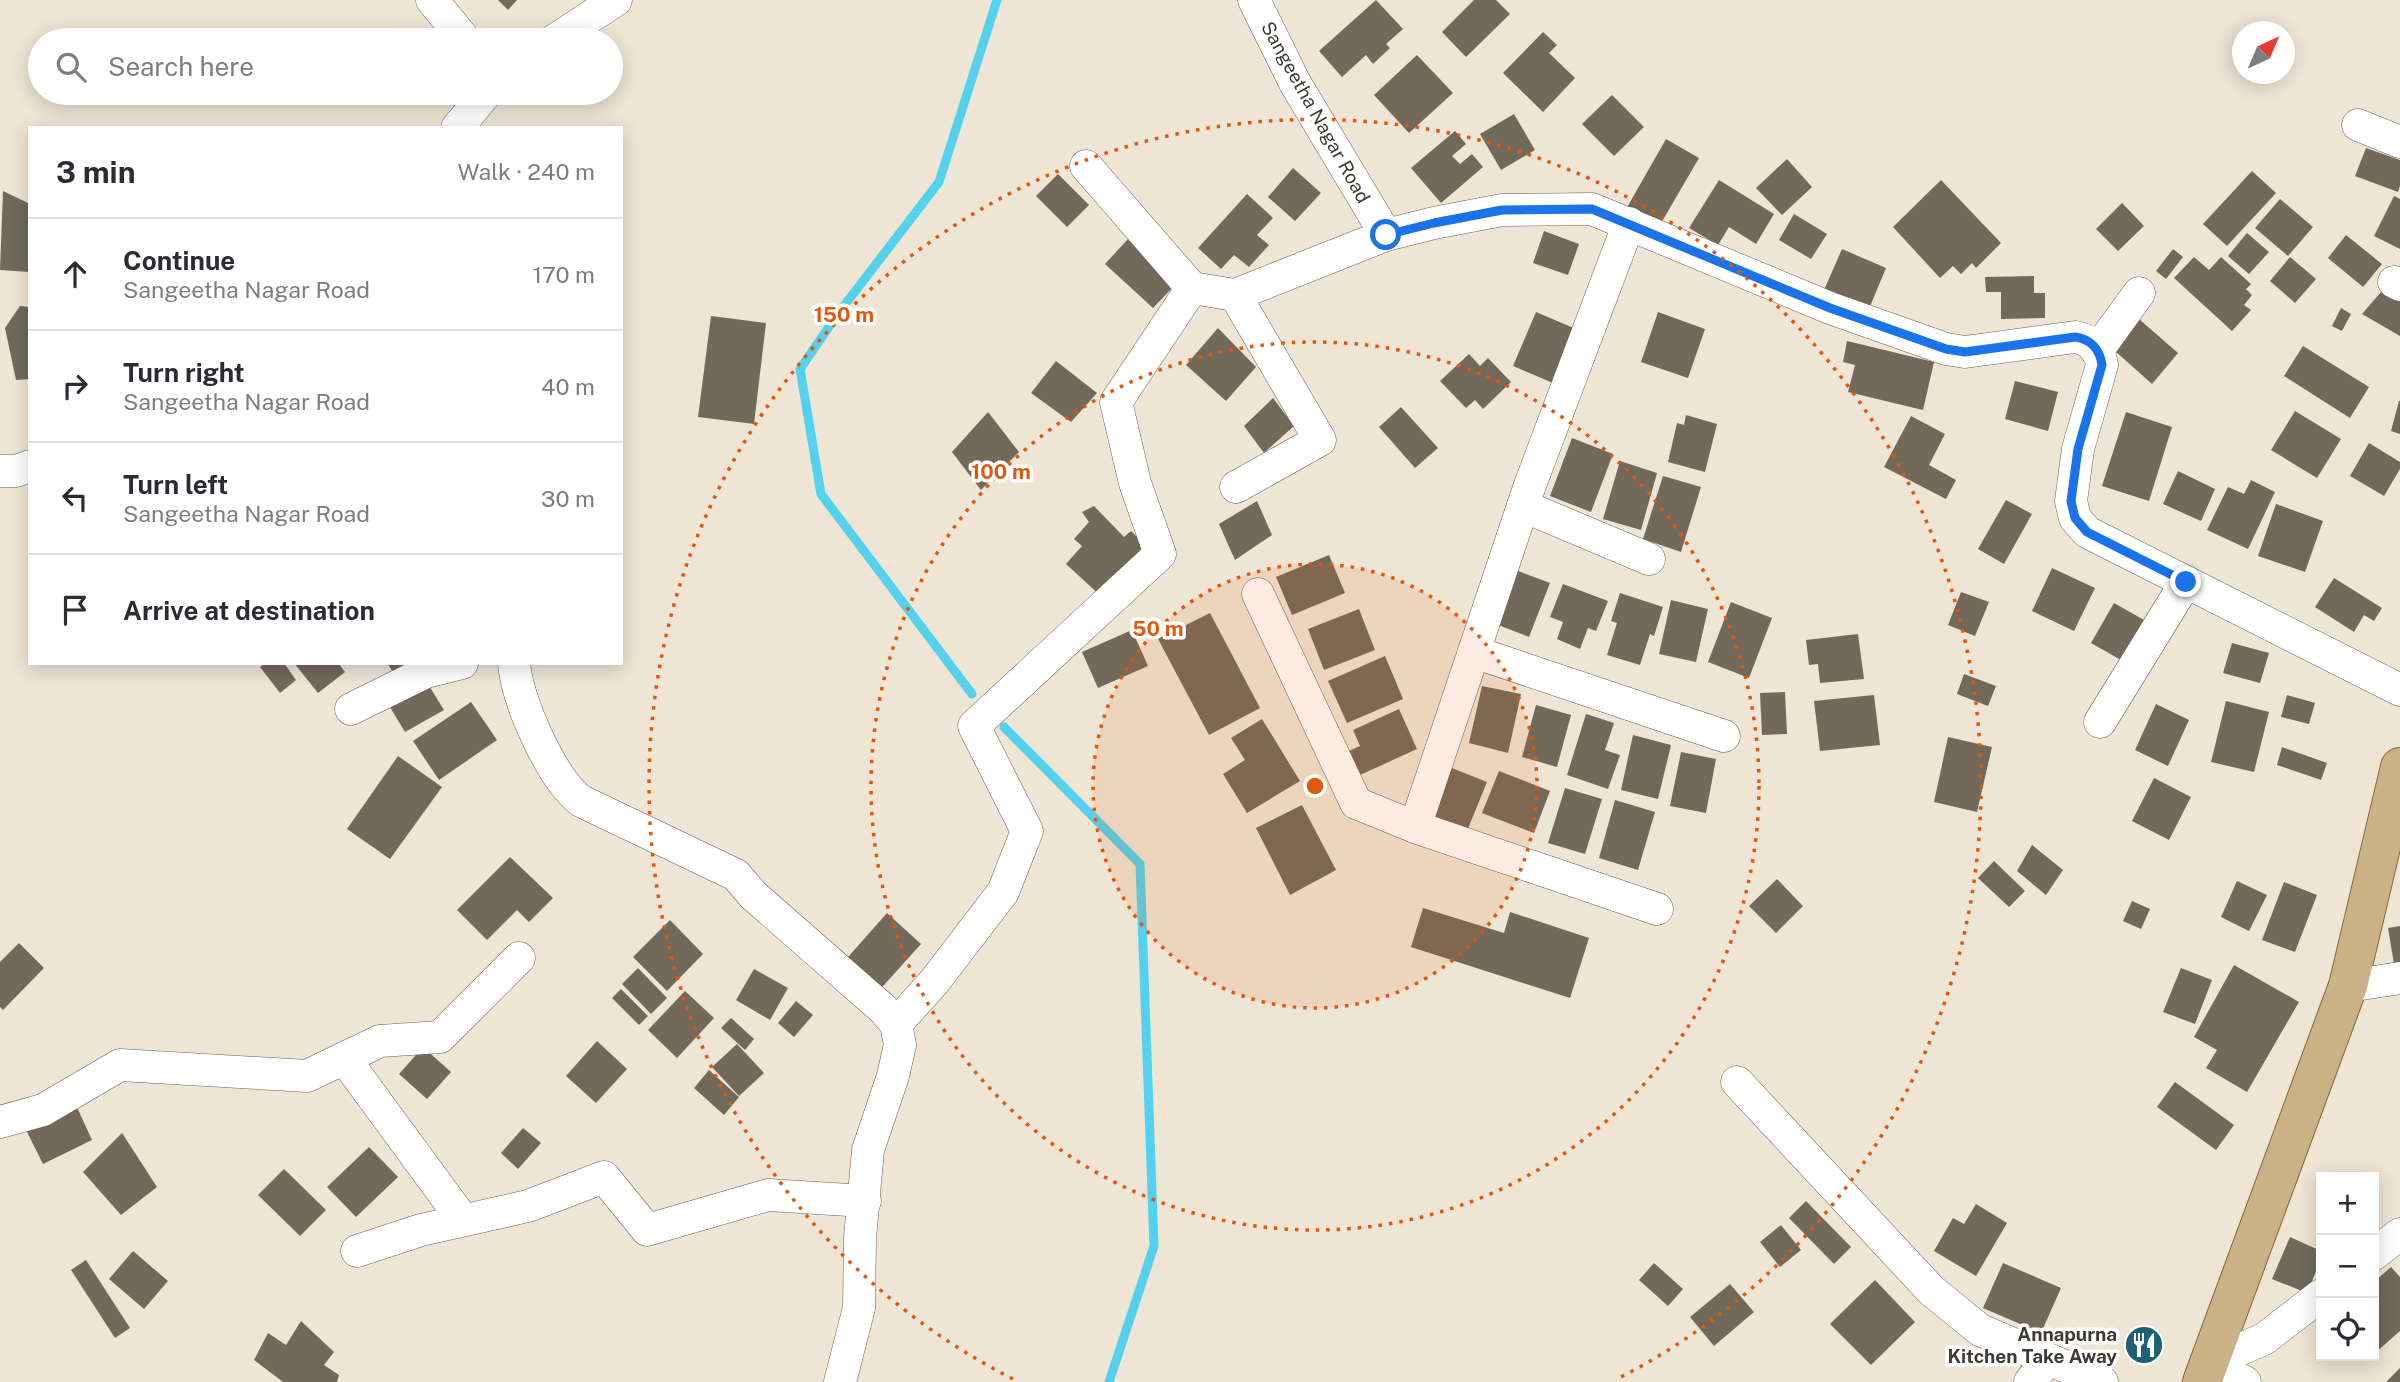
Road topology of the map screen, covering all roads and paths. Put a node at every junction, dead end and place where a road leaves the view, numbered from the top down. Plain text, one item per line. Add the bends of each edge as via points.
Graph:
1 (432, 0) edge
2 (616, 0) edge
3 (1254, 0) edge
4 (455, 28) edge
5 (573, 28) edge
6 (476, 105) edge
7 (2358, 125) dead end
8 (459, 126) edge
9 (2400, 142) edge
10 (1086, 166) dead end
11 (1629, 223) junction
12 (1386, 235) junction
13 (1192, 288) junction
14 (2139, 293) dead end
15 (1235, 295) junction
16 (2097, 351) junction
17 (28, 467) edge
18 (0, 471) edge
19 (1236, 486) dead end
20 (1523, 506) junction
21 (1649, 559) dead end
22 (2186, 582) junction
23 (1258, 594) dead end
24 (1474, 652) junction
25 (454, 665) edge
26 (514, 665) edge
27 (2400, 690) edge
28 (351, 709) dead end
29 (2100, 722) dead end
30 (1724, 736) dead end
31 (2400, 767) edge
32 (1415, 827) junction
33 (1657, 909) dead end
34 (519, 958) dead end
35 (2400, 978) edge
36 (2348, 986) junction
37 (896, 1024) junction
38 (344, 1058) junction
39 (1737, 1082) dead end
40 (0, 1122) edge
41 (865, 1201) junction
42 (463, 1220) junction
43 (2400, 1234) edge
44 (2379, 1250) edge
45 (357, 1251) dead end
46 (2317, 1298) edge
47 (2039, 1371) edge
48 (2204, 1373) edge
49 (840, 1382) edge
50 (2102, 1382) edge
51 (2245, 1382) edge

1 - 4 street
2 - 5 street
3 - 12 street, Sangeetha Nagar Road via 1295,83
6 - 8 street
7 - 9 street
10 - 13 street
11 - 12 street via 1592,209 1502,210
11 - 16 street via 1830,308 1946,349 1965,352 2075,337 2088,340
11 - 20 street
12 - 15 street
13 - 15 street
13 - 37 street via 1116,402 1135,483 1160,554 974,726 1027,831 1003,892
14 - 16 street
15 - 19 street via 1320,440
16 - 22 street via 2102,365 2078,449 2071,501 2075,518 2087,532
17 - 18 street
20 - 21 street
20 - 24 street
22 - 27 street
22 - 29 street
23 - 32 street via 1356,803
24 - 30 street
24 - 32 street
25 - 28 street via 426,672
26 - 37 street via 516,684 531,721 570,792 581,802 736,875 752,895
31 - 36 main road
32 - 33 street
34 - 38 street via 439,1037 380,1041
35 - 36 street
36 - 48 main road
37 - 41 street via 900,1045 868,1150
38 - 40 street via 307,1076 120,1065 43,1110
38 - 42 street
39 - 47 street via 1931,1290
41 - 42 street via 768,1195 647,1230 604,1177 528,1206
41 - 49 street via 859,1308
42 - 45 street
43 - 44 street
46 - 48 street via 2264,1339
47 - 50 street
48 - 51 street

